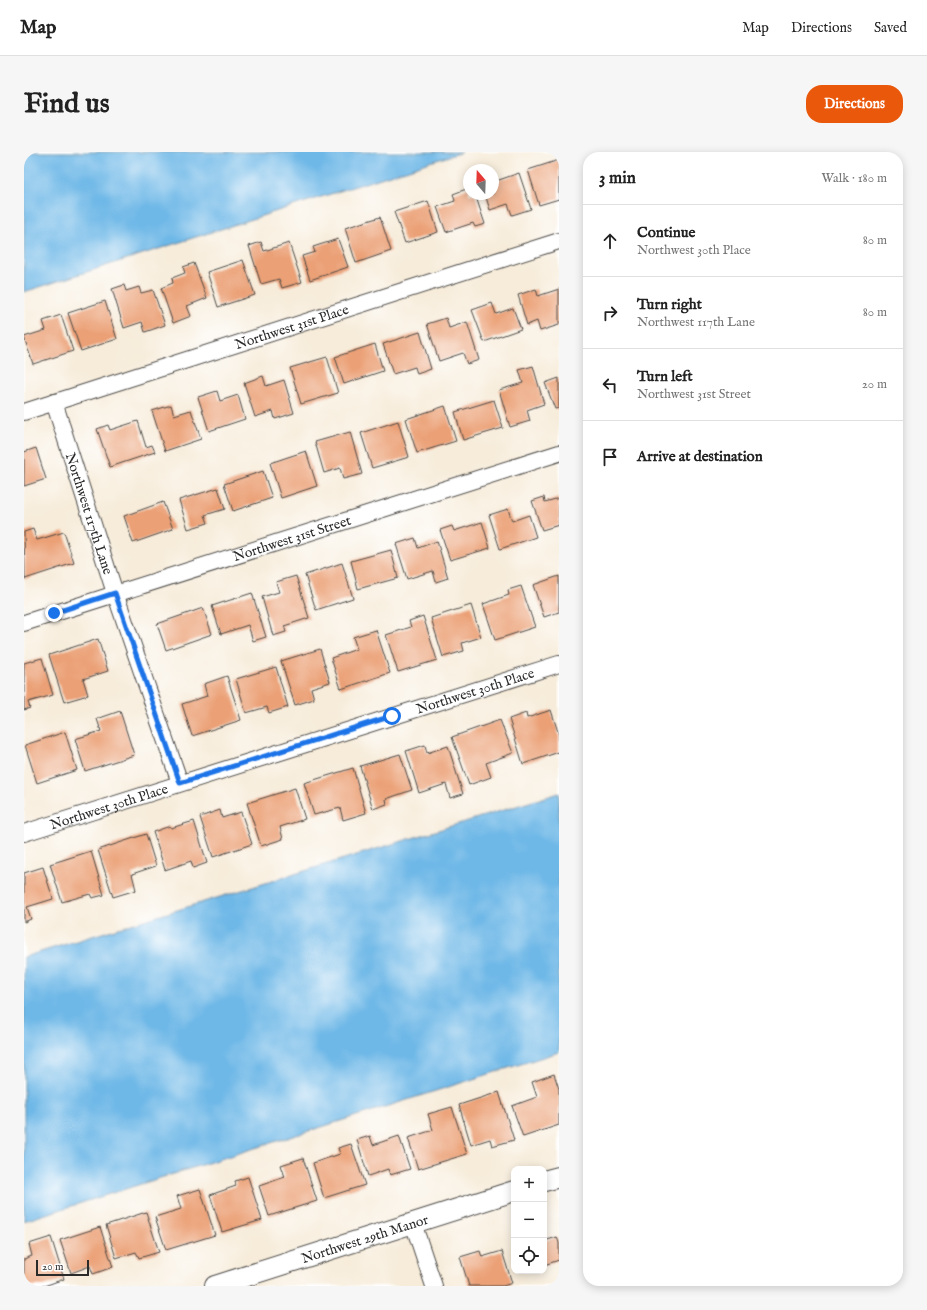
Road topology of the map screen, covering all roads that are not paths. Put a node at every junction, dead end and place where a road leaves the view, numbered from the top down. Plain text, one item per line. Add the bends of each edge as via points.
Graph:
1 (559, 241) edge
2 (54, 402) junction
3 (24, 412) edge
4 (559, 453) edge
5 (115, 593) junction
6 (24, 623) edge
7 (559, 664) edge
8 (180, 783) junction
9 (24, 833) edge
10 (559, 1176) edge
11 (547, 1180) edge
12 (511, 1192) edge
13 (414, 1223) junction
14 (215, 1286) edge
15 (434, 1286) edge

1 - 2 street, Northwest 31st Place
2 - 3 street, Northwest 31st Place
2 - 5 street, Northwest 117th Lane
4 - 5 street, Northwest 31st Street
5 - 6 street, Northwest 31st Street
5 - 8 street, Northwest 117th Lane
7 - 8 street, Northwest 30th Place
8 - 9 street, Northwest 30th Place
10 - 11 street
12 - 13 street, Northwest 29th Manor
13 - 14 street, Northwest 29th Manor
13 - 15 street

